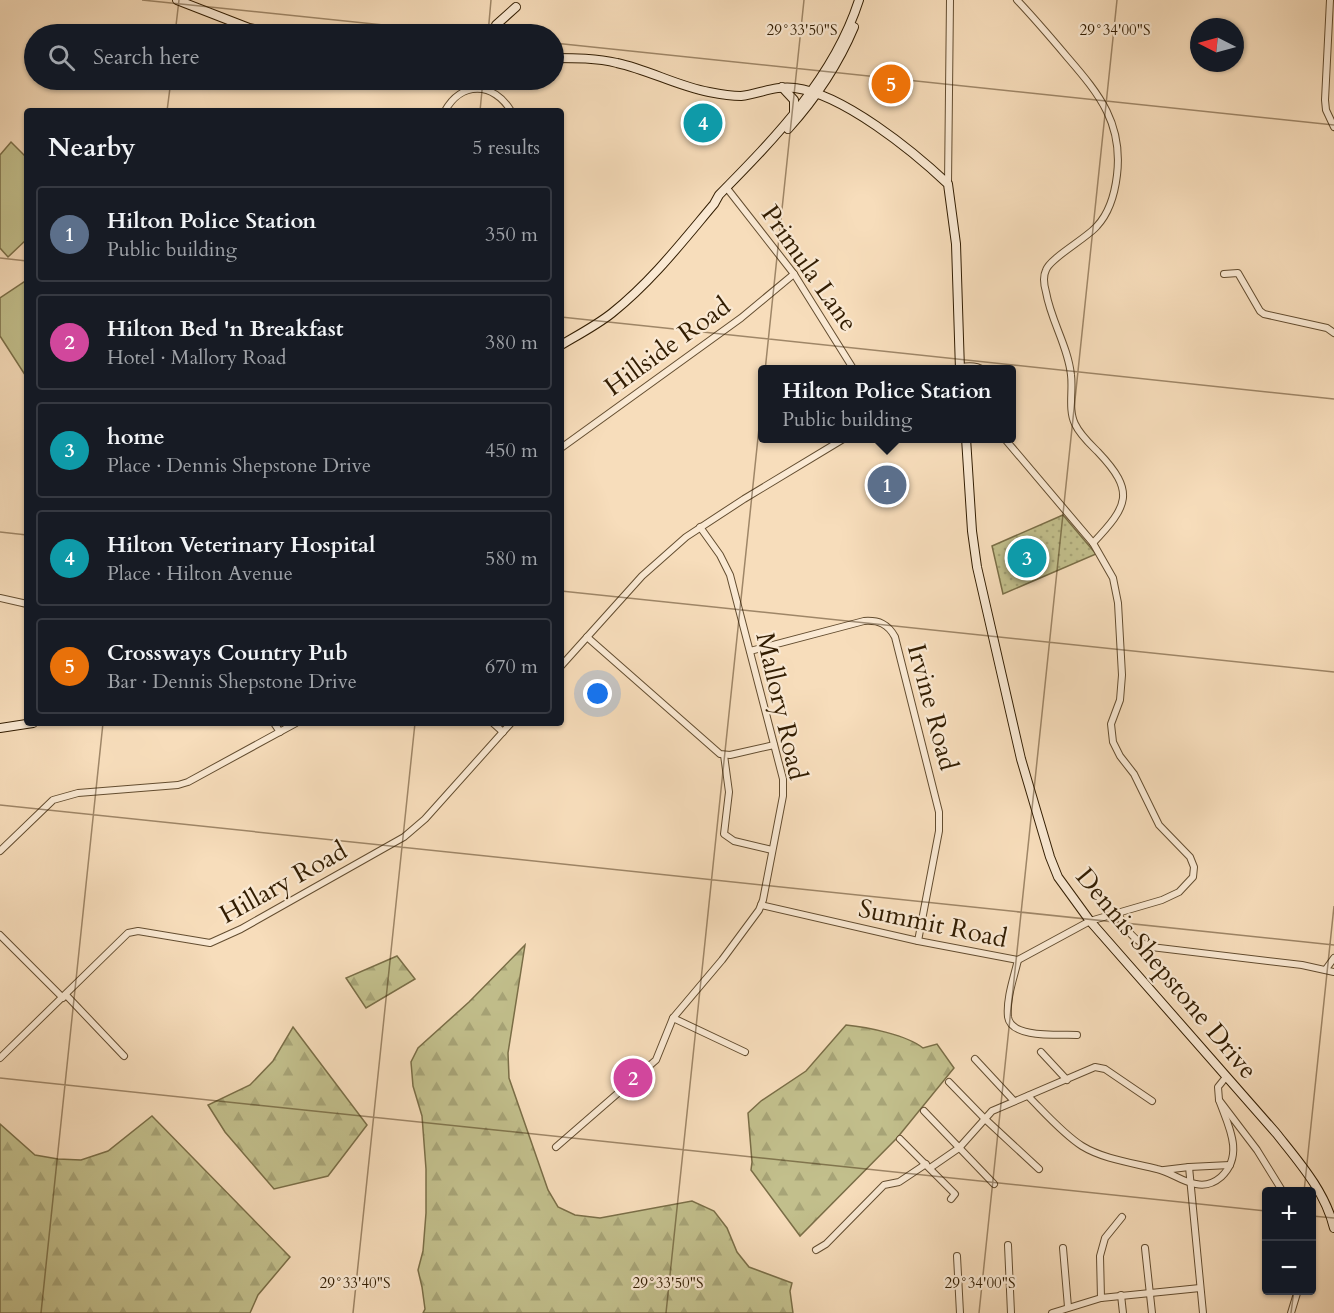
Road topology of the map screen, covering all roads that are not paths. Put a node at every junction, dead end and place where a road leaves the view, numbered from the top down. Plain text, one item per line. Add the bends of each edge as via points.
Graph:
1 (177, 0) edge
2 (859, 0) edge
3 (865, 0) edge
4 (950, 0) edge
5 (1017, 0) edge
6 (1330, 0) edge
7 (516, 7) dead end
8 (239, 24) edge
9 (497, 24) edge
10 (564, 59) edge
11 (782, 87) junction
12 (467, 90) edge
13 (483, 90) edge
14 (813, 93) junction
15 (447, 108) edge
16 (508, 108) edge
17 (794, 114) junction
18 (1334, 127) edge
19 (948, 184) junction
20 (728, 189) junction
21 (794, 274) junction
22 (1224, 274) dead end
23 (1334, 333) edge
24 (564, 343) edge
25 (851, 365) edge
26 (959, 365) edge
27 (836, 443) edge
28 (966, 443) edge
29 (1008, 443) edge
30 (564, 446) edge
31 (700, 527) junction
32 (1093, 543) junction
33 (0, 598) edge
34 (24, 603) edge
35 (587, 637) junction
36 (750, 651) junction
37 (564, 663) edge
38 (24, 724) edge
39 (276, 726) edge
40 (291, 726) edge
41 (496, 726) edge
42 (508, 726) edge
43 (0, 728) edge
44 (280, 732) junction
45 (503, 732) junction
46 (774, 745) junction
47 (724, 755) junction
48 (772, 850) junction
49 (0, 851) edge
50 (761, 905) junction
51 (1117, 912) junction
52 (1090, 921) junction
53 (0, 934) edge
54 (918, 941) junction
55 (1334, 958) edge
56 (1018, 960) junction
57 (1326, 969) junction
58 (1334, 972) edge
59 (64, 997) junction
60 (673, 1018) junction
61 (1077, 1035) dead end
62 (745, 1052) dead end
63 (1041, 1052) dead end
64 (124, 1056) dead end
65 (0, 1058) edge
66 (975, 1059) dead end
67 (1226, 1077) junction
68 (1067, 1080) junction
69 (949, 1082) dead end
70 (1028, 1096) junction
71 (1219, 1100) junction
72 (1014, 1101) junction
73 (1152, 1101) dead end
74 (924, 1110) dead end
75 (985, 1119) junction
76 (900, 1139) dead end
77 (556, 1147) dead end
78 (959, 1148) junction
79 (1230, 1165) junction
80 (928, 1166) junction
81 (1189, 1167) junction
82 (1040, 1169) dead end
83 (1164, 1171) junction
84 (1190, 1182) junction
85 (994, 1184) dead end
86 (1280, 1187) edge
87 (951, 1199) dead end
88 (1122, 1217) dead end
89 (1334, 1228) edge
90 (1008, 1245) dead end
91 (1063, 1248) dead end
92 (1145, 1248) dead end
93 (816, 1250) dead end
94 (957, 1256) dead end
95 (1200, 1288) junction
96 (1150, 1294) junction
97 (1121, 1295) junction
98 (1296, 1295) edge
99 (1101, 1298) junction
100 (1068, 1307) junction
101 (1057, 1312) edge
102 (960, 1313) edge
103 (1011, 1313) edge
104 (1123, 1313) edge
105 (1152, 1313) edge
106 (1203, 1313) edge
107 (1291, 1313) edge

1 - 8 street
2 - 14 street
3 - 14 street via 842,54
4 - 19 street
5 - 32 street via 1094,89 1107,111 1118,144 1116,185 1109,206 1098,225 1047,266 1044,277 1048,302 1072,375 1075,424 1118,476 1122,490 1119,515
6 - 18 street via 1325,100
7 - 9 street
10 - 11 street via 616,62 707,92 741,96
11 - 14 street
11 - 17 street via 794,100
12 - 15 street
13 - 16 street via 499,97
14 - 17 street
14 - 19 street via 859,115 909,149
14 - 20 street via 779,139
17 - 20 street
19 - 26 street via 956,244
20 - 21 street, Primula Lane
20 - 24 street via 652,278 611,314
21 - 25 street, Primula Lane
21 - 30 street, Hillside Road via 741,318
22 - 23 street via 1238,273 1264,314
27 - 31 street
28 - 52 street, Dennis Shepstone Drive via 977,567 1021,759 1058,877
29 - 32 street
31 - 35 street via 642,576
31 - 36 street, Mallory Road via 726,565
32 - 51 street, Summit Road via 1113,578 1118,603 1122,682 1111,724 1113,742 1147,798 1154,818 1190,857 1194,872 1179,892
33 - 34 street
35 - 37 street
35 - 47 street
36 - 46 street, Mallory Road
36 - 54 street, Irvine Road via 864,621 878,621 891,630 939,812 939,831
38 - 43 street
39 - 44 street
40 - 44 street
41 - 45 street
42 - 45 street, Hillary Road
44 - 49 street via 178,785 78,793 53,800
45 - 59 street, Hillary Road via 425,819 395,842 217,941 128,933
46 - 47 street
46 - 48 street, Mallory Road via 783,796
47 - 48 street via 729,792 724,834 734,841
48 - 50 street, Mallory Road
50 - 54 street, Summit Road
50 - 60 street, Mallory Road via 722,960
51 - 52 street, Summit Road
51 - 57 street via 1130,934 1151,947
52 - 56 street, Summit Road
52 - 67 street, Dennis Shepstone Drive
53 - 59 street
54 - 56 street, Summit Road
55 - 57 street
56 - 61 street via 1008,1008 1009,1022 1022,1031
57 - 58 street
59 - 64 street
59 - 65 street, Hillary Road
60 - 62 street
60 - 77 street, Mallory Road via 652,1065
63 - 68 street
66 - 72 street
67 - 71 street via 1218,1087
67 - 89 street, Dennis Shepstone Drive via 1303,1167 1325,1201
68 - 70 street
68 - 73 street via 1100,1067
69 - 75 street
70 - 72 street
70 - 83 street via 1082,1146
71 - 79 street via 1234,1146
71 - 86 street
72 - 75 street via 992,1111
74 - 78 street
75 - 78 street
75 - 82 street
76 - 80 street
78 - 80 street
78 - 85 street
79 - 81 street
79 - 84 street via 1222,1176 1207,1185
80 - 87 street via 955,1194
80 - 93 street via 899,1182 884,1185
81 - 83 street
81 - 84 street
83 - 84 street
84 - 95 street
88 - 99 street via 1105,1238 1100,1256
90 - 103 street
91 - 100 street
92 - 96 street
94 - 102 street
95 - 96 street
95 - 106 street
96 - 97 street
96 - 105 street
97 - 99 street
97 - 104 street
98 - 107 street
99 - 100 street
100 - 101 street

